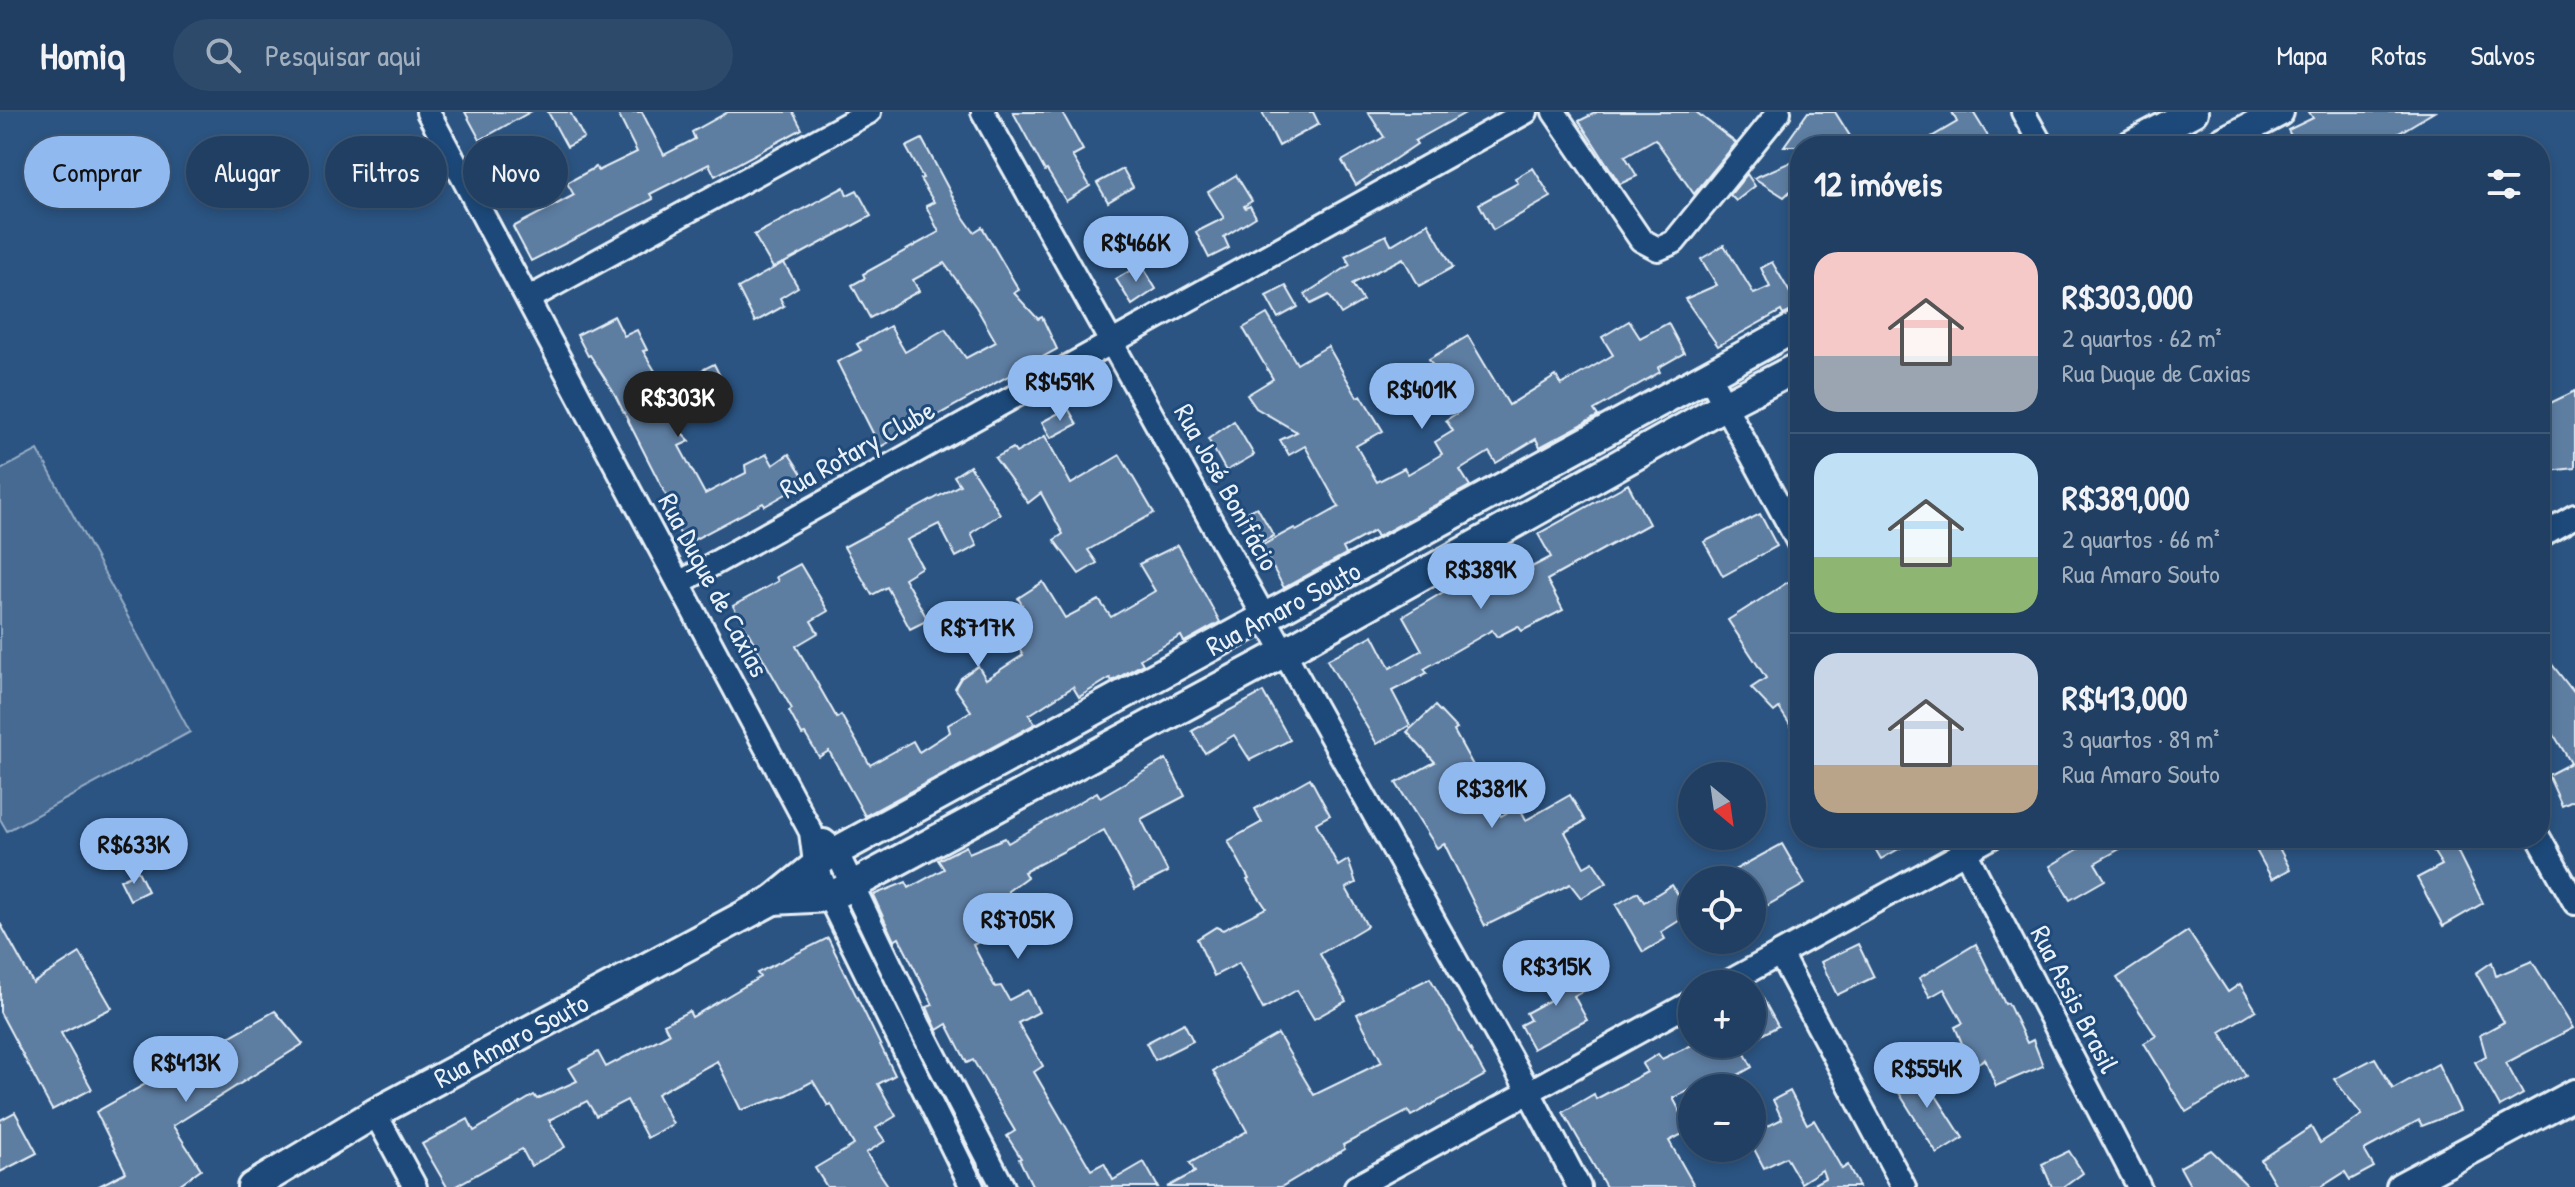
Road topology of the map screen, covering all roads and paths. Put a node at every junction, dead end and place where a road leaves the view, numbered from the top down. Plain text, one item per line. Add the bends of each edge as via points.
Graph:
1 (428, 112) edge
2 (869, 112) edge
3 (983, 112) edge
4 (1526, 112) edge
5 (1554, 112) edge
6 (1779, 112) edge
7 (2023, 112) edge
8 (2193, 112) edge
9 (2266, 115) edge
10 (2036, 136) edge
11 (2166, 136) edge
12 (2231, 136) edge
13 (528, 299) junction
14 (1790, 331) edge
15 (1112, 341) junction
16 (1790, 371) edge
17 (1709, 376) junction
18 (1725, 405) junction
19 (2575, 516) edge
20 (1790, 526) edge
21 (2550, 530) edge
22 (679, 583) junction
23 (1265, 617) junction
24 (1283, 653) junction
25 (1957, 848) edge
26 (1964, 848) edge
27 (2545, 848) edge
28 (826, 857) junction
29 (841, 891) junction
30 (773, 900) junction
31 (2575, 903) edge
32 (1780, 954) junction
33 (1751, 970) edge
34 (1678, 1010) edge
35 (919, 1025) junction
36 (897, 1037) junction
37 (1529, 1092) junction
38 (2575, 1094) edge
39 (375, 1113) junction
40 (990, 1164) junction
41 (969, 1182) edge
42 (252, 1187) edge
43 (415, 1187) edge
44 (1003, 1187) edge
45 (1356, 1187) edge
46 (1579, 1187) edge
47 (1904, 1187) edge
48 (2139, 1187) edge
49 (2401, 1187) edge

1 - 13 street, Rua Duque de Caxias
2 - 13 street
3 - 15 street, Rua José Bonifácio
4 - 15 street, Rua Rotary Clube
5 - 6 street via 1641,240 1658,249 1674,242
7 - 10 street
8 - 11 street
9 - 12 street
13 - 22 street, Rua Duque de Caxias
14 - 17 street, Rua Amaro Souto
15 - 22 street, Rua Rotary Clube
15 - 23 street, Rua José Bonifácio
16 - 18 street, Rua Amaro Souto
17 - 18 street
17 - 23 street, Rua Amaro Souto
18 - 20 street
18 - 24 street, Rua Amaro Souto
19 - 21 street
22 - 28 street, Rua Duque de Caxias
23 - 24 street, Rua José Bonifácio
23 - 28 street, Rua Amaro Souto
24 - 29 street, Rua Amaro Souto
24 - 37 street, Rua José Bonifácio
25 - 32 street
26 - 48 street, Rua Assis Brasil
27 - 31 street
28 - 29 street, Rua Duque de Caxias
28 - 30 street, Rua Amaro Souto
29 - 30 street, Rua Amaro Souto
29 - 35 street, Rua Duque de Caxias
29 - 36 street, Rua Duque de Caxias
30 - 39 street, Rua Amaro Souto
32 - 33 street
32 - 47 street
34 - 37 street
35 - 36 street
35 - 40 street, Rua Duque de Caxias
36 - 41 street, Rua Duque de Caxias
37 - 45 street
37 - 46 street, Rua José Bonifácio
38 - 49 street
39 - 42 street, Rua Amaro Souto
39 - 43 street
40 - 41 street
40 - 44 street, Rua Duque de Caxias

